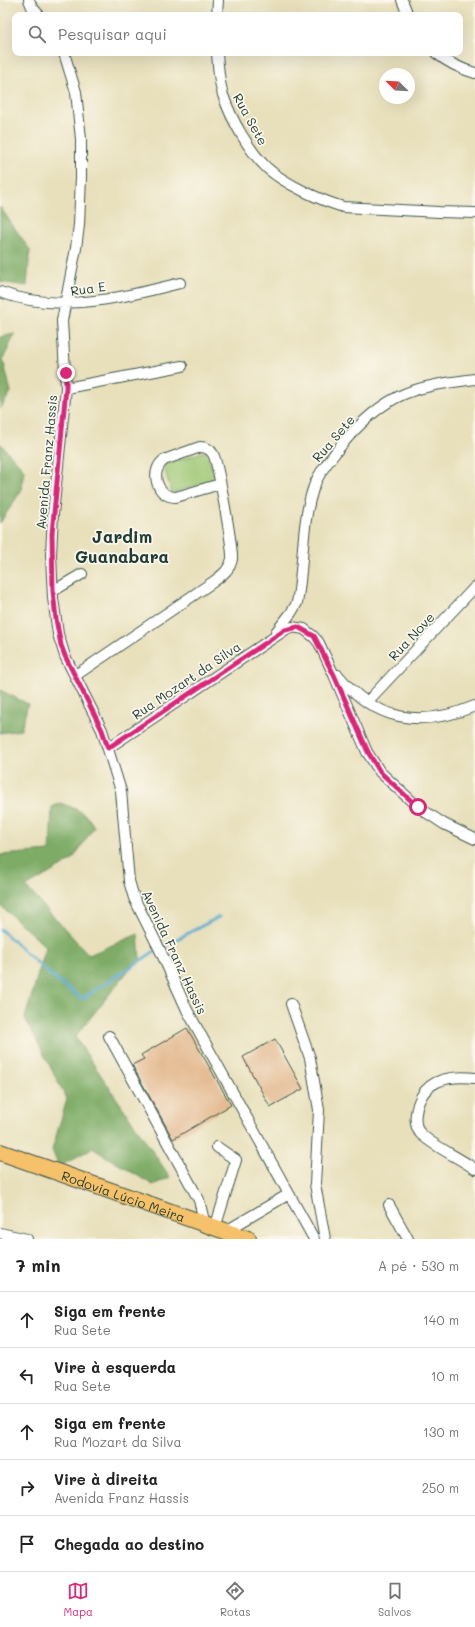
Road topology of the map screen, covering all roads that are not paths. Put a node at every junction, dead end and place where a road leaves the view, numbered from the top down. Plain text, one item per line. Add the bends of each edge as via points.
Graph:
1 (29, 0) edge
2 (218, 0) edge
3 (402, 0) edge
4 (36, 12) edge
5 (217, 12) edge
6 (407, 12) edge
7 (65, 56) edge
8 (217, 56) edge
9 (440, 56) edge
10 (475, 73) edge
11 (475, 213) edge
12 (180, 283) dead end
13 (5, 294) edge
14 (64, 304) junction
15 (182, 366) dead end
16 (475, 379) edge
17 (66, 388) junction
18 (220, 484) junction
19 (82, 574) dead end
20 (475, 587) edge
21 (53, 591) junction
22 (260, 647) junction
23 (329, 664) junction
24 (76, 675) junction
25 (367, 702) junction
26 (475, 706) edge
27 (108, 748) junction
28 (475, 839) edge
29 (291, 1004) dead end
30 (109, 1036) dead end
31 (475, 1078) edge
32 (217, 1146) dead end
33 (0, 1152) edge
34 (475, 1168) edge
35 (289, 1194) junction
36 (389, 1205) dead end
37 (216, 1228) junction
38 (0, 1233) edge
39 (27, 1239) edge
40 (248, 1239) edge
41 (314, 1239) edge
42 (325, 1239) edge
43 (408, 1239) edge

1 - 4 street
2 - 5 street
3 - 6 street
7 - 14 street, Avenida Franz Hassis via 76,92 81,204 78,240
8 - 11 street, Rua Sete via 223,95 232,116 256,156 280,178 320,199 343,207
9 - 10 street
12 - 14 street, Rua E via 155,290
13 - 14 street, Rua E
14 - 17 street, Avenida Franz Hassis via 61,331
15 - 17 street
16 - 22 street, Rua Sete via 425,388 403,395 372,415 353,432 333,456 318,477 310,501 297,603 283,625
17 - 21 street, Avenida Franz Hassis via 52,527
18 - 18 street via 212,451 205,447 164,460 156,471 159,488 172,497
18 - 24 street via 232,551 228,569 213,582
19 - 21 street
20 - 25 street, Rua Nove
21 - 24 street, Avenida Franz Hassis via 61,645
22 - 23 street, Rua Mozart da Silva via 292,627 304,629 314,636
22 - 27 street, Rua Mozart da Silva
23 - 25 street via 351,690
23 - 28 street via 368,752 380,772 418,807 444,824
24 - 27 street, Avenida Franz Hassis
25 - 26 street via 393,715 408,719 449,715
27 - 35 street, Avenida Franz Hassis via 121,791 129,881 134,898 187,1010
29 - 42 street via 310,1058 319,1110 315,1184
30 - 37 street
31 - 34 street via 451,1077 434,1083 422,1095 416,1117 417,1126 423,1136
32 - 37 street via 236,1160
33 - 37 main road, Rodovia Lúcio Meira
35 - 37 street
35 - 41 street, Avenida Franz Hassis
36 - 43 street
37 - 40 main road, Rodovia Lúcio Meira
38 - 39 street

